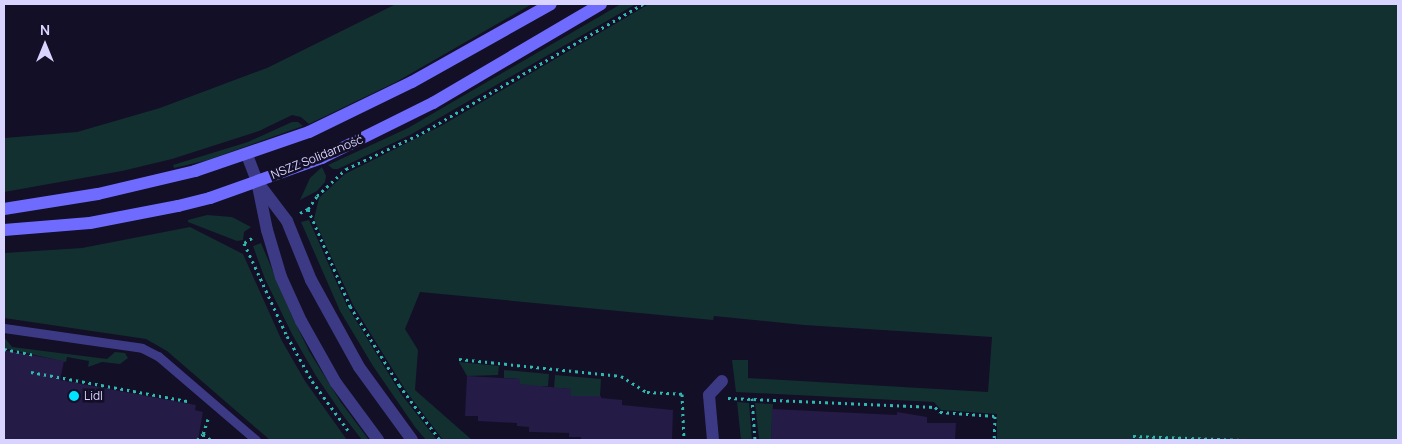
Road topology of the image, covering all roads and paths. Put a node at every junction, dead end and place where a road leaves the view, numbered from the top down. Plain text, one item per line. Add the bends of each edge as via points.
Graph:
1 (551, 4) edge
2 (601, 4) edge
3 (642, 4) edge
4 (247, 155) junction
5 (257, 181) junction
6 (4, 210) edge
7 (4, 230) edge
8 (4, 328) edge
9 (4, 349) edge
10 (35, 355) dead end
11 (459, 359) dead end
12 (31, 372) dead end
13 (722, 381) dead end
14 (752, 398) junction
15 (709, 400) junction
16 (193, 402) dead end
17 (206, 412) dead end
18 (203, 434) junction
19 (1133, 436) dead end
20 (1155, 438) edge
21 (1193, 439) edge
22 (197, 440) edge
23 (211, 440) edge
24 (256, 440) edge
25 (378, 440) edge
26 (412, 440) edge
27 (440, 440) edge
28 (684, 440) edge
29 (713, 440) edge
30 (756, 440) edge
31 (994, 440) edge
32 (1245, 440) edge

1 - 4 main road via 356,110
2 - 5 main road, NSZZ Solidarność via 416,111 322,158
3 - 27 path via 422,133 346,169 308,209 350,306 399,385
4 - 5 street
4 - 6 main road via 195,172
5 - 7 main road, NSZZ Solidarność via 210,198 138,215
5 - 25 street via 281,277 301,321 336,383
5 - 26 street via 287,221 311,280 359,367
8 - 24 lane via 142,348 158,356
9 - 10 path
11 - 28 path via 621,376 647,392 682,394
12 - 16 path
13 - 15 street via 709,395
14 - 15 path
14 - 30 path
14 - 31 path via 935,407 940,412 995,416
15 - 29 street
17 - 18 path via 209,420
18 - 22 path
18 - 23 path
19 - 20 path
20 - 21 path
21 - 32 path

